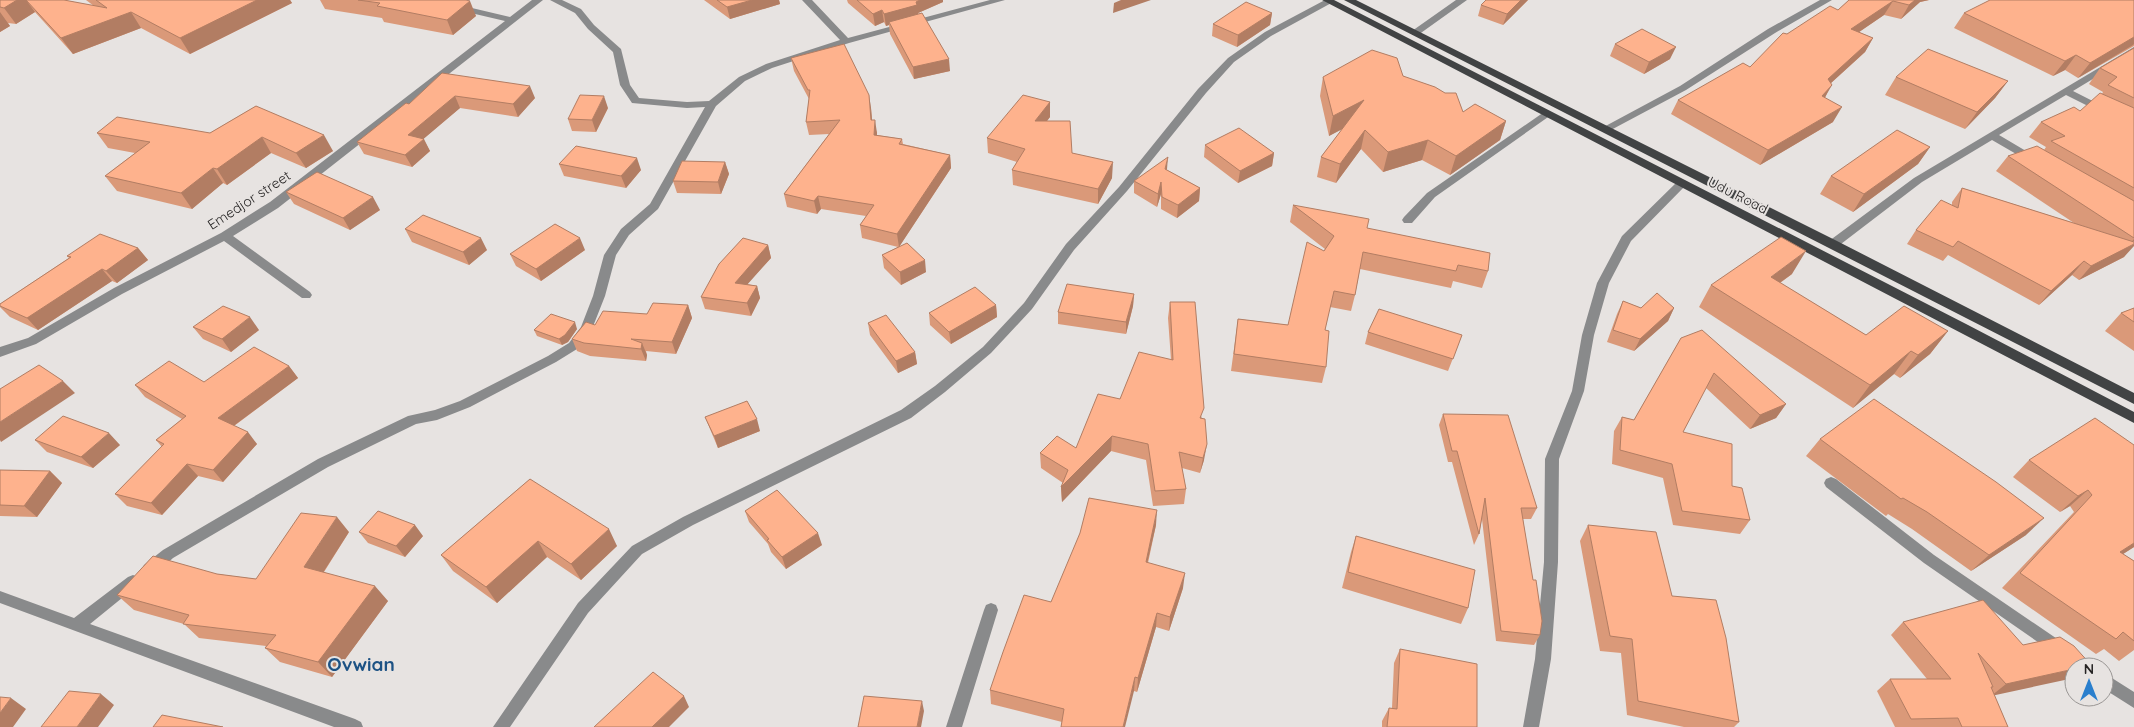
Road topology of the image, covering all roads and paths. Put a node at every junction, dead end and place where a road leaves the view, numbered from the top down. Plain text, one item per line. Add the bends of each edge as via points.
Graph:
1 (427, 0) edge
2 (538, 0) edge
3 (555, 0) edge
4 (807, 0) edge
5 (1000, 0) edge
6 (1349, 0) edge
7 (1462, 0) edge
8 (1827, 0) edge
9 (1329, 1) edge
10 (511, 20) junction
11 (1416, 33) junction
12 (846, 41) junction
13 (2134, 50) edge
14 (2066, 91) junction
15 (712, 104) junction
16 (1547, 113) junction
17 (2134, 126) edge
18 (1605, 129) junction
19 (1991, 135) junction
20 (2041, 164) edge
21 (1682, 183) junction
22 (1408, 220) dead end
23 (225, 236) junction
24 (1833, 244) junction
25 (306, 295) dead end
26 (0, 352) edge
27 (2134, 399) edge
28 (2134, 418) edge
29 (1831, 483) dead end
30 (0, 597) edge
31 (991, 610) dead end
32 (75, 626) junction
33 (2071, 657) edge
34 (2114, 687) edge
35 (2134, 701) edge
36 (355, 727) edge
37 (501, 727) edge
38 (954, 727) edge
39 (1531, 727) edge

1 - 10 street
2 - 10 street, Emedjor street
3 - 15 street via 578,11 618,51 624,85 636,101
4 - 12 street
5 - 12 street
6 - 11 main road, Udu Road
7 - 11 street
8 - 18 street via 1756,40 1682,88
9 - 16 main road, Udu Road
9 - 37 street via 1268,34 1231,60 1123,189 1070,246 1028,306 986,350 940,389 906,414 688,521 637,550 583,608
10 - 23 street, Emedjor street via 274,205
11 - 18 main road, Udu Road
12 - 15 street via 769,66 742,79
13 - 14 street
14 - 17 street
14 - 19 street
15 - 32 street via 654,206 625,232 610,255 586,329 573,346 465,404 413,420 323,463 168,554
16 - 21 main road, Udu Road
16 - 22 street via 1431,195
18 - 24 main road, Udu Road
19 - 20 street
19 - 24 street via 1918,180
21 - 28 main road, Udu Road
21 - 39 street via 1626,239 1603,283 1588,335 1578,391 1552,459 1551,562 1543,659
23 - 25 street
23 - 26 street, Emedjor street via 118,291 32,341
24 - 27 main road, Udu Road
29 - 33 street via 1929,559
30 - 32 street
31 - 38 street
32 - 36 street
34 - 35 street

